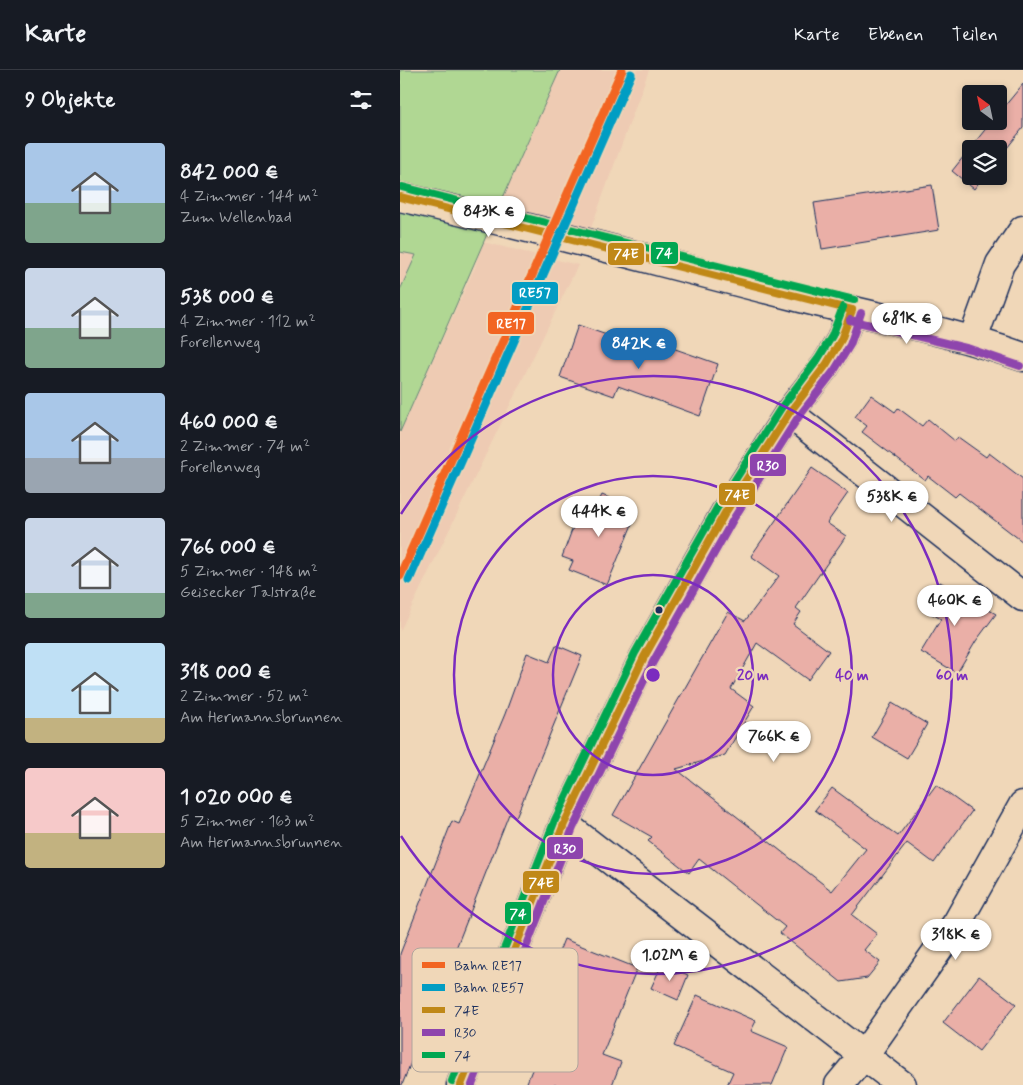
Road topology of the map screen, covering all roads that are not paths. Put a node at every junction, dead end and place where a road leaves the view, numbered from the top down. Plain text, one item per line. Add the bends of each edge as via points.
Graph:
1 (400, 197) edge
2 (1023, 230) edge
3 (852, 310) junction
4 (973, 339) junction
5 (1023, 357) edge
6 (788, 413) junction
7 (1023, 596) edge
8 (1023, 805) edge
9 (564, 824) junction
10 (515, 948) edge
11 (864, 1054) junction
12 (466, 1072) edge
13 (461, 1085) edge
14 (839, 1085) edge
15 (902, 1085) edge

1 - 3 street
2 - 4 street via 1000,264
3 - 4 street
3 - 6 street via 841,340 826,365
4 - 5 street
6 - 7 street
6 - 9 street via 664,618
8 - 11 street via 957,923
9 - 10 street
9 - 11 street
11 - 14 street
11 - 15 street
12 - 13 street

